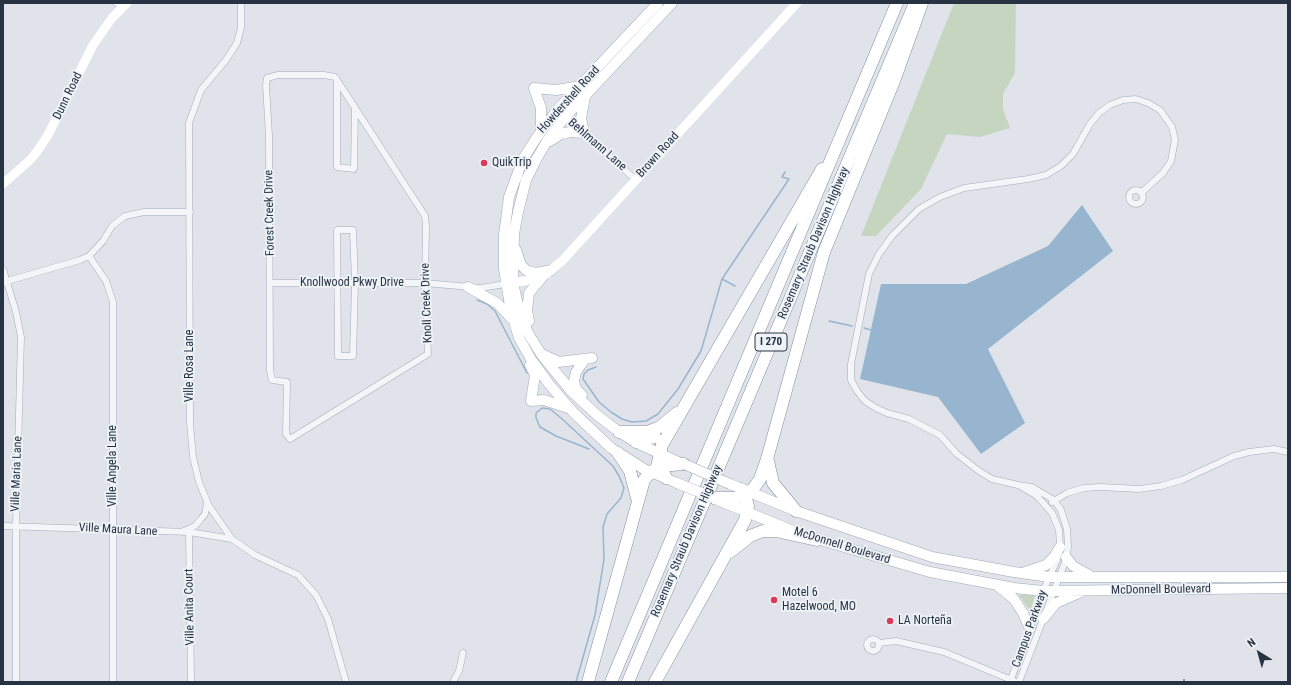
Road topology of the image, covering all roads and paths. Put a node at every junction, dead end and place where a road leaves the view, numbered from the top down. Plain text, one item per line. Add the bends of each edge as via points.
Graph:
1 (241, 3) edge
2 (658, 3) edge
3 (672, 3) edge
4 (797, 3) edge
5 (898, 3) edge
6 (915, 3) edge
7 (922, 3) edge
8 (122, 4) edge
9 (337, 80) junction
10 (583, 90) junction
11 (355, 108) junction
12 (558, 109) junction
13 (565, 118) junction
14 (541, 131) junction
15 (584, 133) junction
16 (840, 141) junction
17 (541, 151) junction
18 (636, 180) junction
19 (3, 184) edge
20 (1141, 193) dead end
21 (190, 212) junction
22 (514, 243) junction
23 (88, 256) junction
24 (3, 269) edge
25 (548, 272) junction
26 (5, 282) edge
27 (336, 282) junction
28 (355, 282) junction
29 (270, 283) junction
30 (425, 283) junction
31 (509, 284) junction
32 (468, 287) junction
33 (514, 324) junction
34 (528, 333) junction
35 (538, 350) junction
36 (529, 356) junction
37 (683, 409) junction
38 (573, 412) junction
39 (603, 419) junction
40 (673, 425) junction
41 (619, 432) junction
42 (288, 438) joint
43 (636, 442) junction
44 (1288, 452) edge
45 (618, 453) junction
46 (659, 453) junction
47 (767, 459) junction
48 (684, 464) junction
49 (655, 469) junction
50 (671, 480) joint
51 (1018, 485) junction
52 (742, 490) junction
53 (720, 500) junction
54 (1054, 500) junction
55 (207, 501) junction
56 (637, 501) junction
57 (1046, 505) junction
58 (796, 511) junction
59 (747, 512) junction
60 (771, 522) junction
61 (3, 526) edge
62 (16, 527) junction
63 (113, 530) junction
64 (181, 532) junction
65 (189, 532) junction
66 (737, 535) junction
67 (232, 539) junction
68 (817, 540) junction
69 (1060, 547) junction
70 (1066, 556) junction
71 (724, 557) junction
72 (1022, 573) junction
73 (1054, 577) junction
74 (1094, 577) junction
75 (1288, 577) edge
76 (993, 583) junction
77 (1288, 588) edge
78 (1048, 591) junction
79 (1084, 591) junction
80 (1043, 619) junction
81 (1030, 629) junction
82 (879, 643) dead end
83 (463, 653) dead end
84 (343, 681) edge
85 (1012, 681) edge
86 (16, 682) edge
87 (113, 682) edge
88 (191, 682) edge
89 (453, 682) edge
90 (588, 682) edge
91 (611, 682) edge
92 (628, 682) edge
93 (655, 682) edge
94 (1019, 682) edge

1 - 21 street, Ville Rosa Lane via 241,28 237,43 201,90 192,110 189,123
2 - 10 main road, Howdershell Road
3 - 10 main road, Howdershell Road
4 - 18 street, Brown Road
5 - 16 highway, Rosemary Straub Davison Highway / I 270
6 - 92 highway, Rosemary Straub Davison Highway / I 270
7 - 47 highway via 894,80 824,252
8 - 19 street, Dunn Road via 93,45 48,135 31,159
9 - 11 street
9 - 11 street via 337,167 354,169
9 - 29 street, Forest Creek Drive via 335,77 324,75 278,75 268,78
10 - 12 main road, Howdershell Road
10 - 13 main road, Howdershell Road
10 - 14 main road via 534,88 541,108
10 - 15 main road via 581,125
11 - 30 street, Knoll Creek Drive via 425,216
12 - 13 street, Behlmann Lane
12 - 14 main road, Howdershell Road
13 - 15 street, Behlmann Lane
13 - 17 main road, Howdershell Road
14 - 31 main road, Howdershell Road via 523,158 509,197 504,235
15 - 17 main road via 561,134
15 - 18 street, Behlmann Lane
16 - 37 highway via 807,192
16 - 91 highway, Rosemary Straub Davison Highway / I 270
17 - 22 main road, Howdershell Road via 526,180
18 - 25 street, Brown Road via 572,250
20 - 51 street via 1164,173 1171,161 1174,140 1172,127 1160,110 1148,103 1136,99 1123,100 1099,112 1073,154 1062,166 1046,175 964,188 940,197 919,210 892,236 869,274 851,364 851,380 857,391 865,401 876,408 909,419 940,435 957,454 992,479
21 - 23 street via 144,212 125,216 112,226 103,241
21 - 55 street, Ville Rosa Lane via 190,423 196,470
22 - 25 main road via 525,270 536,273
22 - 31 main road, Howdershell Road
23 - 26 street
23 - 63 street, Ville Angela Lane via 106,281 113,302
24 - 26 street, Ville Maria Lane
25 - 31 street
25 - 34 main road via 533,287 528,297
26 - 62 street, Ville Maria Lane via 21,337
27 - 28 street, Knollwood Pkwy Drive
27 - 28 street via 337,230 352,230
27 - 28 street via 338,356 353,356
27 - 29 street, Knollwood Pkwy Drive
28 - 30 street, Knollwood Pkwy Drive
29 - 42 street, Forest Creek Drive via 270,371 272,380 287,382
30 - 32 street, Knollwood Pkwy Drive
30 - 42 street, Knoll Creek Drive via 428,354 305,431
31 - 32 street, Knollwood Pkwy Drive
31 - 33 main road
31 - 34 main road, McDonnell Boulevard
32 - 33 main road via 497,303
33 - 36 main road
34 - 35 main road, McDonnell Boulevard
35 - 39 main road, McDonnell Boulevard via 571,391
35 - 39 main road via 551,360 559,362 588,360 576,372 576,389
36 - 38 main road
36 - 38 main road via 535,375 531,401 550,401
37 - 40 highway
37 - 41 highway via 656,429 647,432
38 - 45 main road
39 - 41 main road, McDonnell Boulevard
40 - 43 highway via 656,436
40 - 46 highway
41 - 43 main road, McDonnell Boulevard
43 - 46 main road, McDonnell Boulevard
44 - 54 street via 1274,449 1249,452 1234,456 1182,480 1160,486 1139,489 1084,488
45 - 49 main road
45 - 56 highway via 632,475
46 - 48 main road, McDonnell Boulevard
46 - 49 highway
47 - 52 highway via 760,479
47 - 58 highway via 773,483
48 - 49 highway via 664,464
48 - 52 main road, McDonnell Boulevard, bridge
49 - 50 highway
49 - 56 highway via 644,480
50 - 53 main road, McDonnell Boulevard, bridge
51 - 54 street via 1032,487
51 - 57 street via 1037,496
52 - 53 highway via 739,498
52 - 58 main road, McDonnell Boulevard
52 - 59 highway
53 - 59 main road, McDonnell Boulevard
54 - 57 street
54 - 70 street via 1061,510 1066,529
55 - 64 street via 205,514 201,519 195,526
55 - 67 street, Ville Rosa Lane
56 - 90 highway
57 - 69 street via 1059,530
58 - 72 main road, McDonnell Boulevard via 932,557
59 - 60 main road, McDonnell Boulevard
59 - 66 highway
60 - 66 highway via 757,524
60 - 68 main road, McDonnell Boulevard
61 - 62 street, Ville Maura Lane
62 - 63 street, Ville Maura Lane
62 - 86 street, Ville Maria Lane
63 - 64 street, Ville Maura Lane
63 - 87 street, Ville Angela Lane
64 - 65 street, Ville Maura Lane
65 - 67 street, Ville Maura Lane
65 - 88 street, Ville Anita Court
66 - 71 highway
67 - 84 street, Ville Rosa Lane via 255,555 298,575 316,595 328,619
68 - 71 highway via 763,530 750,536
68 - 76 main road, McDonnell Boulevard via 930,572
69 - 72 main road via 1046,565
69 - 73 street
70 - 73 street
70 - 74 main road via 1073,566
71 - 93 highway
72 - 73 main road, McDonnell Boulevard
73 - 74 main road, McDonnell Boulevard
73 - 78 street, Campus Parkway
73 - 78 street, Campus Parkway
74 - 75 main road, McDonnell Boulevard
76 - 78 main road, McDonnell Boulevard
76 - 81 main road via 1014,599
77 - 79 main road, McDonnell Boulevard
78 - 79 main road, McDonnell Boulevard
78 - 80 street, Campus Parkway
78 - 81 street, Campus Parkway
79 - 80 main road via 1056,603
80 - 94 street, Campus Parkway
81 - 85 street, Campus Parkway
82 - 85 street via 896,641 944,652
83 - 89 street via 459,671

